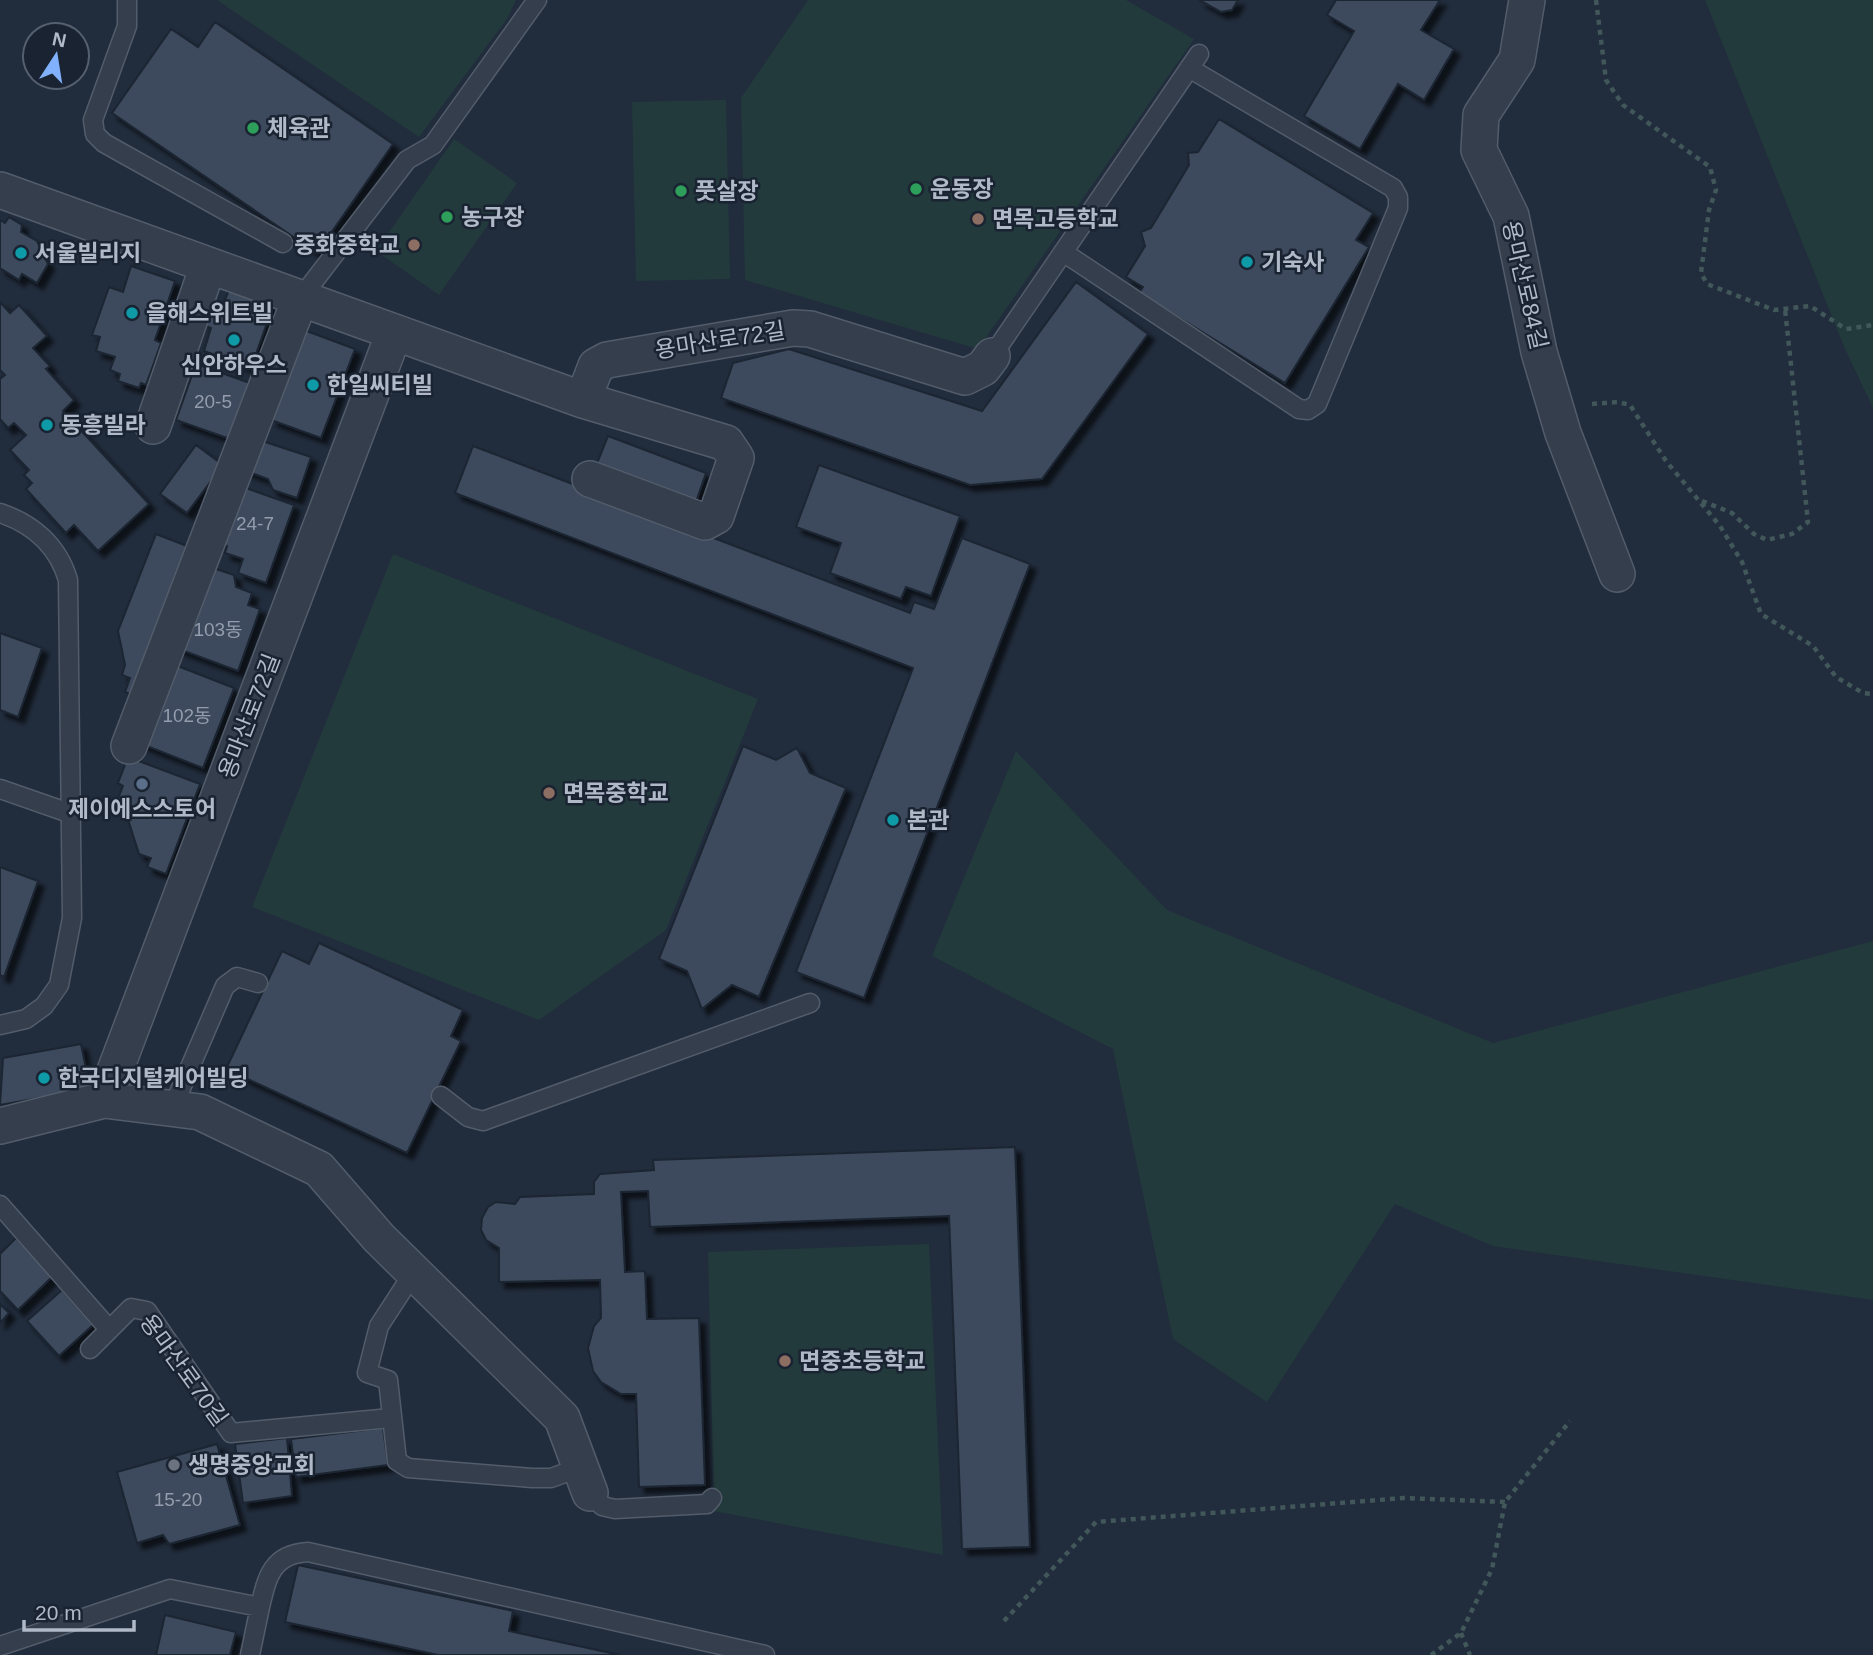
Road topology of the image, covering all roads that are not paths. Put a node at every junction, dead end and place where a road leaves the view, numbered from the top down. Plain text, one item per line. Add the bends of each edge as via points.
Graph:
1 (127, 0) edge
2 (537, 0) edge
3 (1527, 0) edge
4 (0, 190) edge
5 (284, 243) dead end
6 (1063, 252) junction
7 (208, 266) junction
8 (300, 299) junction
9 (394, 333) junction
10 (992, 356) joint
11 (583, 400) junction
12 (153, 426) dead end
13 (590, 479) dead end
14 (0, 513) edge
15 (1617, 575) dead end
16 (129, 746) dead end
17 (0, 789) edge
18 (72, 814) junction
19 (258, 983) dead end
20 (810, 1003) dead end
21 (0, 1026) edge
22 (441, 1096) dead end
23 (104, 1100) junction
24 (172, 1109) junction
25 (0, 1126) edge
26 (0, 1205) edge
27 (414, 1272) junction
28 (109, 1329) junction
29 (90, 1349) dead end
30 (391, 1418) junction
31 (585, 1480) junction
32 (712, 1498) dead end
33 (260, 1607) junction
34 (0, 1646) edge
35 (250, 1655) edge
36 (765, 1655) edge

1 - 5 lane via 127,26 93,120 95,134
2 - 8 lane via 433,145 407,160
3 - 15 street, 용마산로84길 via 1517,60 1481,116 1479,150 1511,216 1539,352 1563,433
4 - 7 street
6 - 6 lane via 1194,61 1393,188 1398,197 1398,208 1317,404 1308,410 1299,409
6 - 10 lane
7 - 8 street
7 - 12 street
8 - 9 street
8 - 16 street
9 - 11 street
9 - 23 street, 용마산로72길
10 - 11 street, 용마산로72길 via 983,368 965,377 810,329 793,328 607,360 596,366
11 - 13 street via 726,443 736,458 716,516 705,522
14 - 18 lane via 33,529 50,544 68,580
17 - 18 lane
18 - 21 lane via 72,918 59,985 44,1006 26,1019
19 - 24 lane via 237,977 225,986
20 - 22 lane via 483,1121 468,1117
23 - 24 street
23 - 25 street
24 - 27 street via 200,1112 319,1169
26 - 28 lane, 용마산로70길
27 - 30 lane via 379,1326 366,1373 388,1380
27 - 31 street via 562,1418
28 - 29 lane, 용마산로70길
28 - 30 lane, 용마산로70길 via 131,1308 146,1311 231,1433
30 - 31 lane via 397,1461 408,1468
31 - 32 lane via 602,1506 615,1509 707,1504
33 - 34 lane via 170,1589
33 - 35 lane
33 - 36 lane via 276,1563 294,1553 308,1552

